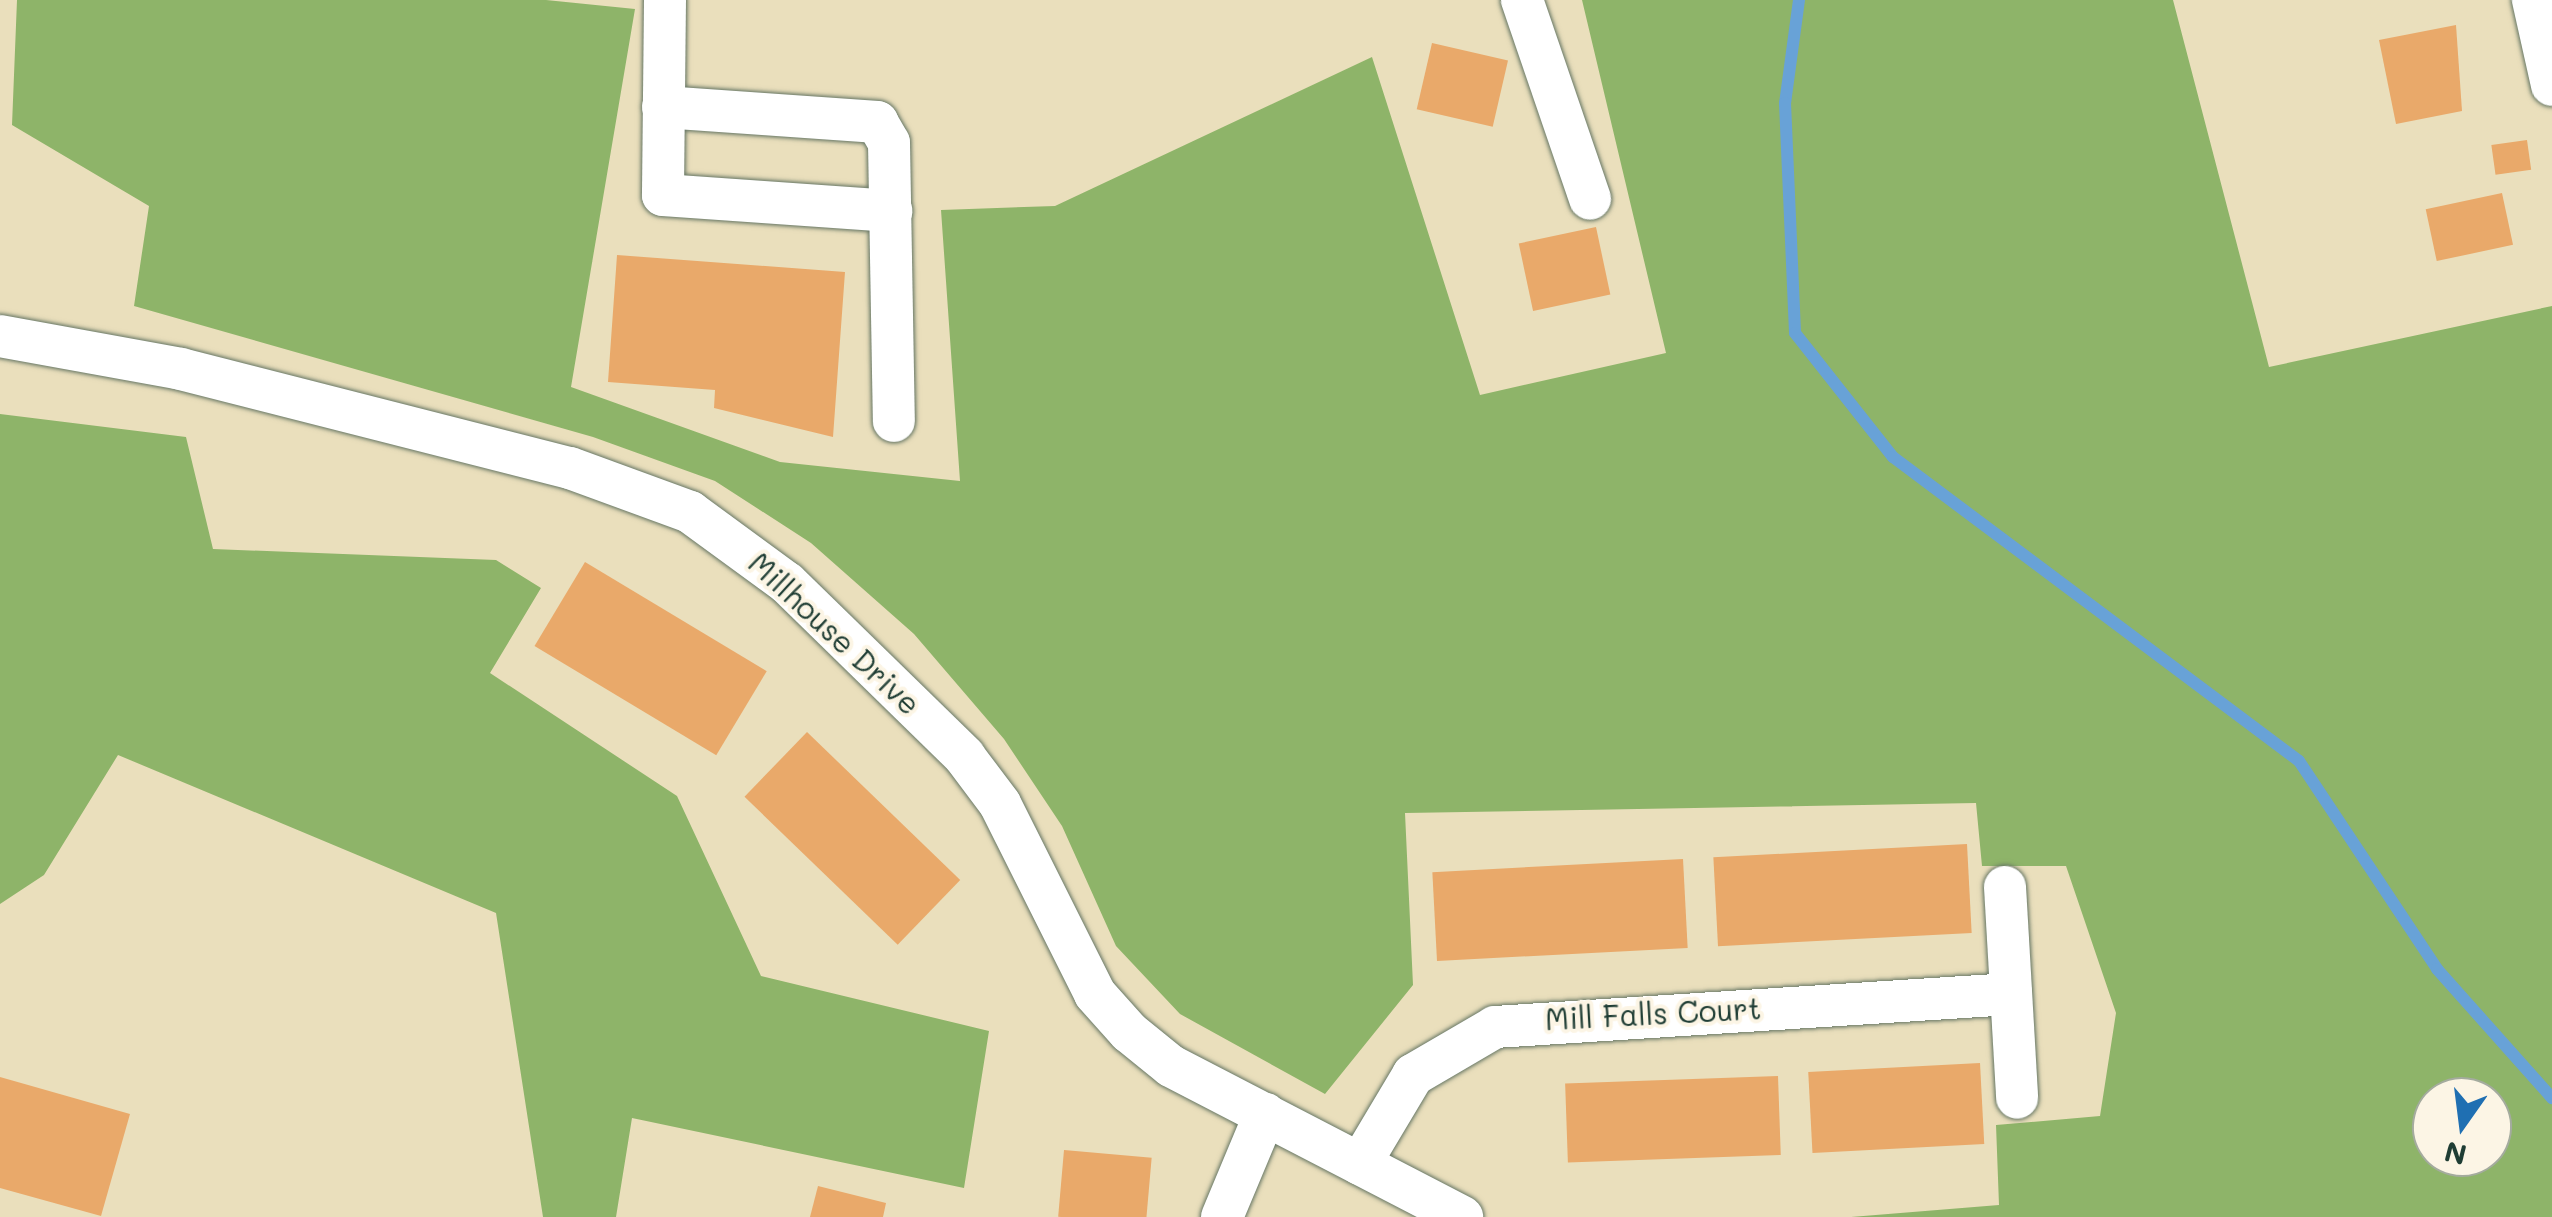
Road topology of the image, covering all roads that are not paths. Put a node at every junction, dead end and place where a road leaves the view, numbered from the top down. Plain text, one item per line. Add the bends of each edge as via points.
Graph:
1 (665, 0) edge
2 (1522, 0) edge
3 (2532, 0) edge
4 (2552, 85) edge
5 (664, 107) junction
6 (1590, 199) dead end
7 (891, 211) junction
8 (0, 336) edge
9 (894, 421) dead end
10 (2005, 887) dead end
11 (2011, 994) junction
12 (2017, 1098) dead end
13 (1265, 1114) junction
14 (1360, 1164) junction
15 (1222, 1217) edge
16 (1462, 1217) edge

1 - 5 street
2 - 6 street
3 - 4 street
5 - 7 street via 877,122 890,143
5 - 7 street via 663,195
7 - 9 street
8 - 13 street, Millhouse Drive via 181,369 478,445 690,512 788,583 964,756 1000,804 1095,994 1129,1032 1171,1066
10 - 11 street
11 - 12 street
11 - 14 street, Mill Falls Court via 1495,1027 1413,1075
13 - 14 street, Millhouse Drive
13 - 15 street
14 - 16 street, Millhouse Drive

